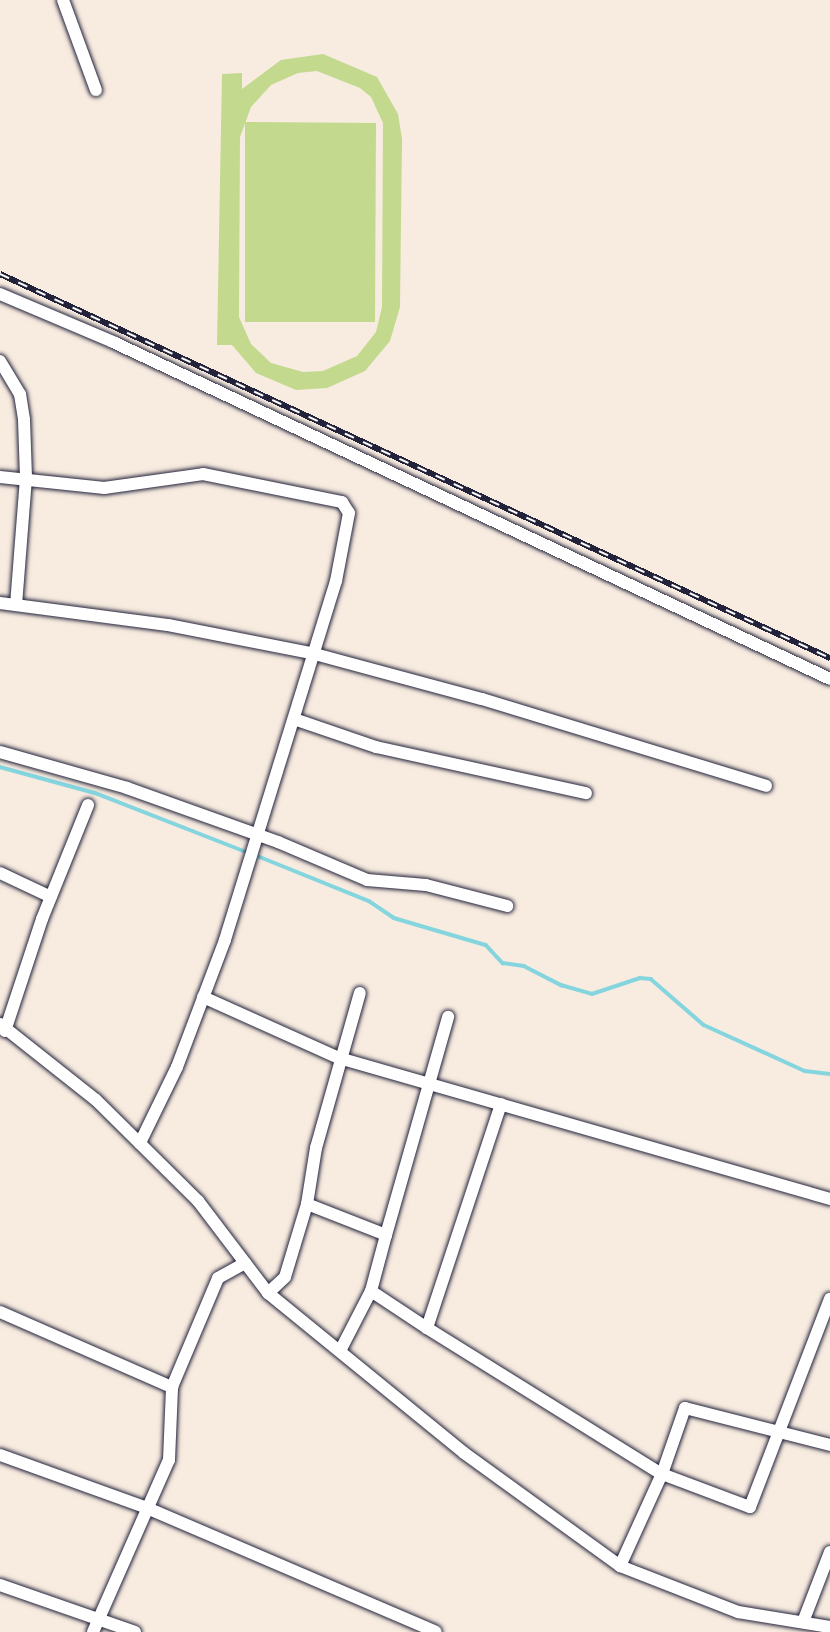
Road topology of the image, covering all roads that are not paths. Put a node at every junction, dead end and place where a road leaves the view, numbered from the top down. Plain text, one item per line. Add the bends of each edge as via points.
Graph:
1 (63, 0) edge
2 (96, 90) dead end
3 (0, 294) edge
4 (0, 361) edge
5 (0, 383) edge
6 (14, 384) junction
7 (0, 477) edge
8 (26, 478) junction
9 (0, 603) edge
10 (16, 605) junction
11 (311, 653) junction
12 (830, 679) edge
13 (294, 719) junction
14 (0, 752) edge
15 (766, 786) dead end
16 (586, 793) dead end
17 (88, 805) dead end
18 (258, 837) junction
19 (0, 873) edge
20 (51, 897) junction
21 (507, 906) dead end
22 (360, 993) dead end
23 (204, 997) junction
24 (448, 1017) dead end
25 (3, 1027) edge
26 (340, 1059) junction
27 (432, 1085) junction
28 (501, 1104) junction
29 (140, 1143) junction
30 (830, 1199) edge
31 (307, 1204) junction
32 (386, 1235) junction
33 (245, 1263) junction
34 (371, 1291) junction
35 (268, 1293) junction
36 (830, 1299) edge
37 (0, 1312) edge
38 (428, 1328) junction
39 (341, 1349) junction
40 (172, 1387) junction
41 (782, 1431) junction
42 (830, 1445) edge
43 (0, 1455) edge
44 (662, 1474) junction
45 (147, 1508) junction
46 (830, 1552) edge
47 (620, 1566) junction
48 (0, 1585) edge
49 (99, 1619) junction
50 (803, 1622) junction
51 (830, 1627) edge
52 (93, 1632) edge
53 (135, 1632) edge
54 (436, 1632) edge

1 - 2 street
3 - 12 street via 113,342
4 - 6 street
5 - 6 street
6 - 8 street via 24,420
7 - 8 street
8 - 10 street
8 - 11 street via 104,488 203,474 342,502 349,513 336,581
9 - 10 street
10 - 11 street via 168,625
11 - 13 street
11 - 15 street via 482,699
13 - 16 street via 376,747
13 - 18 street
14 - 18 street via 127,788
17 - 20 street
18 - 21 street via 367,880 426,885
18 - 23 street
19 - 20 street
20 - 25 street
22 - 26 street
23 - 26 street
23 - 29 street
24 - 27 street
25 - 29 street via 96,1100
26 - 27 street
26 - 31 street via 316,1148
27 - 28 street
27 - 32 street
28 - 30 street
28 - 38 street
29 - 33 street via 198,1201
31 - 32 street
31 - 35 street via 285,1277
32 - 34 street
33 - 35 street
33 - 40 street via 218,1278
34 - 38 street
34 - 39 street
35 - 39 street
36 - 41 street
37 - 40 street
38 - 44 street
39 - 47 street via 464,1453
40 - 45 street via 169,1460
41 - 42 street
41 - 44 street via 685,1408
41 - 44 street via 750,1507
43 - 45 street
44 - 47 street
45 - 49 street
45 - 54 street
46 - 50 street
47 - 50 street via 738,1612
48 - 49 street
49 - 52 street
49 - 53 street
50 - 51 street

